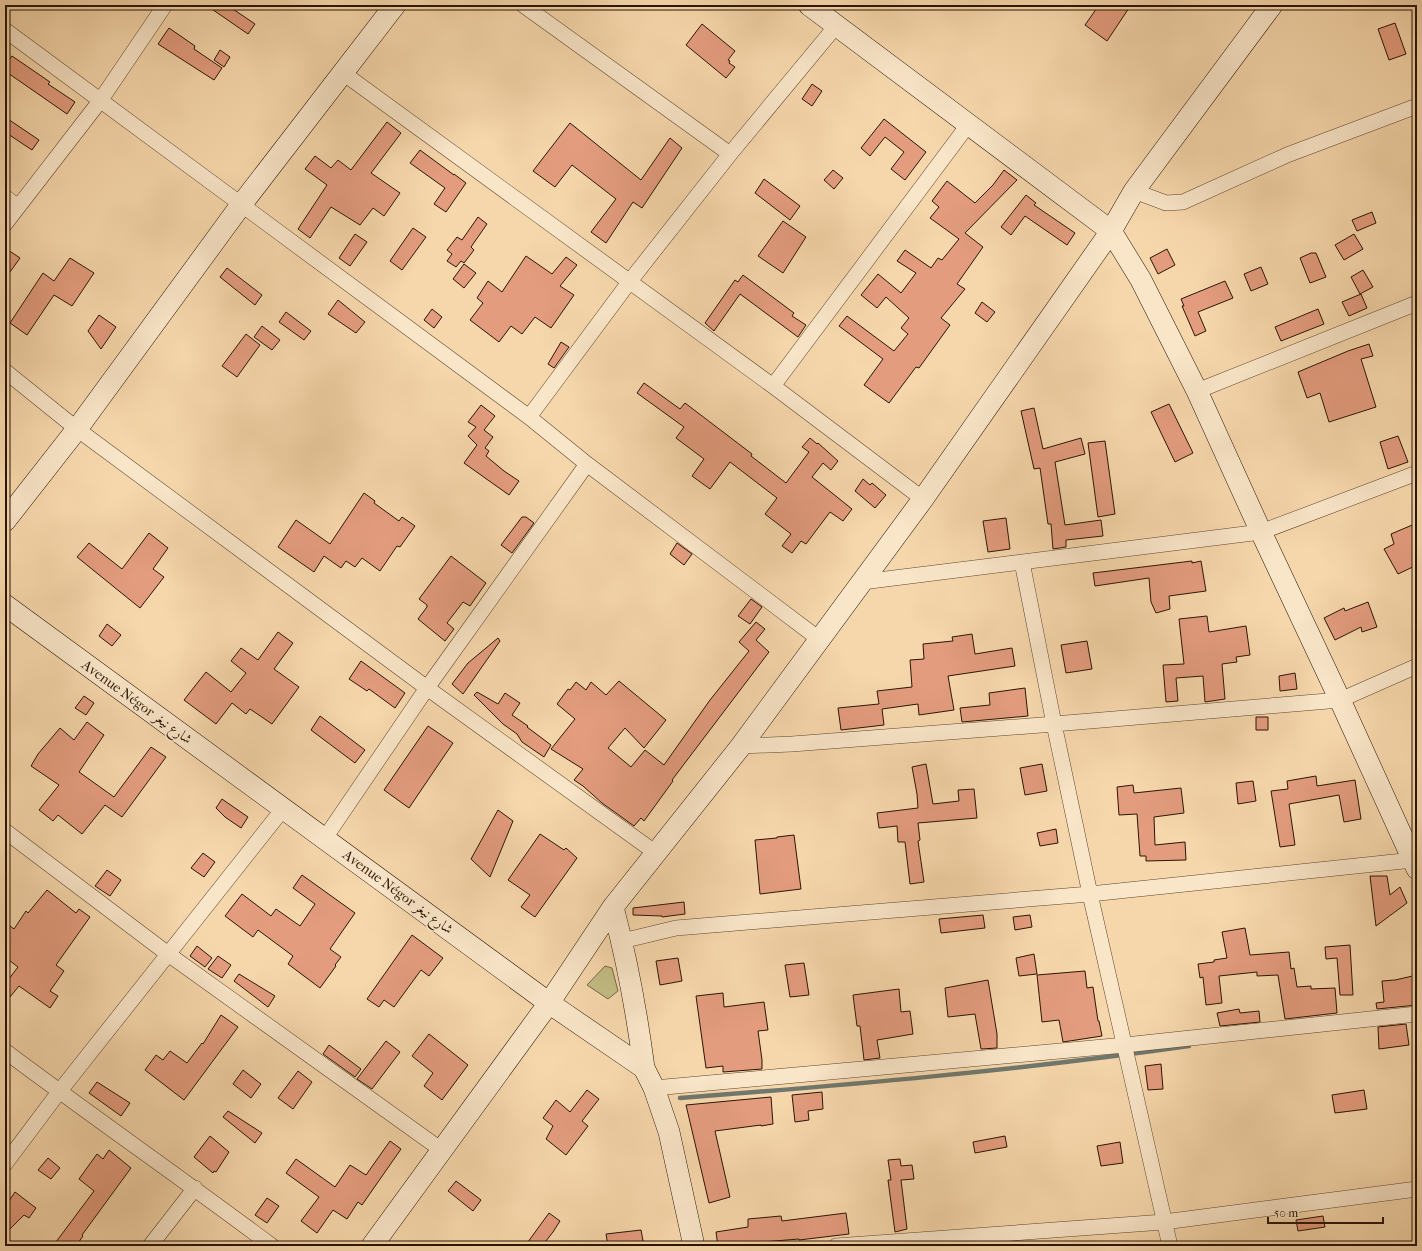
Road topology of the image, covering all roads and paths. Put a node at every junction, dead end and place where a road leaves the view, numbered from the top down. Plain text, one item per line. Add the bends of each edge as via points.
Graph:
1 (165, 5) edge
2 (395, 5) edge
3 (523, 5) edge
4 (809, 5) edge
5 (1272, 5) edge
6 (836, 26) junction
7 (5, 30) edge
8 (343, 73) junction
9 (100, 101) junction
10 (1417, 106) edge
11 (968, 125) junction
12 (730, 154) junction
13 (1134, 191) junction
14 (5, 197) edge
15 (241, 205) junction
16 (18, 207) junction
17 (5, 224) edge
18 (1111, 230) junction
19 (630, 281) junction
20 (1417, 304) edge
21 (5, 371) edge
22 (773, 386) junction
23 (1197, 391) junction
24 (529, 417) junction
25 (77, 429) junction
26 (587, 464) junction
27 (1417, 472) edge
28 (923, 499) junction
29 (5, 520) edge
30 (1261, 532) junction
31 (1022, 562) junction
32 (862, 582) junction
33 (5, 605) edge
34 (819, 639) junction
35 (1417, 666) edge
36 (427, 688) junction
37 (1340, 700) junction
38 (1054, 724) junction
39 (741, 746) junction
40 (283, 809) junction
41 (5, 831) edge
42 (325, 838) junction
43 (656, 853) junction
44 (1416, 862) edge
45 (1090, 894) junction
46 (613, 908) junction
47 (622, 941) junction
48 (168, 954) junction
49 (549, 1003) junction
50 (1417, 1014) edge
51 (1125, 1045) junction
52 (5, 1051) edge
53 (644, 1068) junction
54 (654, 1088) junction
55 (59, 1092) junction
56 (442, 1151) junction
57 (5, 1164) edge
58 (194, 1188) junction
59 (1417, 1189) edge
60 (1164, 1222) junction
61 (150, 1246) edge
62 (272, 1246) edge
63 (372, 1246) edge
64 (694, 1246) edge
65 (836, 1246) edge
66 (1170, 1246) edge

1 - 9 street
2 - 8 street
3 - 12 street
4 - 6 street
5 - 13 street
6 - 11 street
6 - 12 street
7 - 9 street
8 - 15 street
8 - 19 street
9 - 15 street
9 - 16 street
10 - 13 street via 1287,155 1183,202 1166,203
11 - 18 street
11 - 22 street
12 - 19 street
13 - 18 street
14 - 16 street
15 - 24 street
15 - 25 street
16 - 17 street
18 - 23 street via 1141,280
18 - 28 street
19 - 22 street
19 - 24 street
20 - 23 street
21 - 25 street
22 - 28 street
23 - 30 street
24 - 26 street
25 - 29 street
25 - 36 street
26 - 34 street
26 - 36 street
27 - 30 street
28 - 32 street
30 - 31 street
30 - 37 street
31 - 32 street
31 - 38 street
32 - 34 street
33 - 40 street, Avenue Négor شارع نيغر
34 - 39 street
35 - 37 street
36 - 42 street
36 - 43 street
37 - 38 street
37 - 44 street
38 - 39 street
38 - 45 street
39 - 43 street
40 - 42 street, Avenue Négor شارع نيغر
40 - 48 street
41 - 48 street
42 - 49 street, Avenue Négor شارع نيغر
43 - 46 street
44 - 45 street
45 - 47 street via 676,928
45 - 51 street
46 - 47 street
46 - 49 street
47 - 53 street
48 - 55 street
48 - 56 street
49 - 53 street, Avenue Négor شارع نيغر
49 - 56 street
50 - 51 street
51 - 54 street
51 - 60 street
52 - 55 street
53 - 54 street, Avenue Négor شارع نيغر
54 - 64 street, Avenue Négor شارع نيغر via 669,1132
55 - 57 street
55 - 58 street
56 - 63 street
58 - 61 street
58 - 62 street
59 - 60 street
60 - 65 street
60 - 66 street

